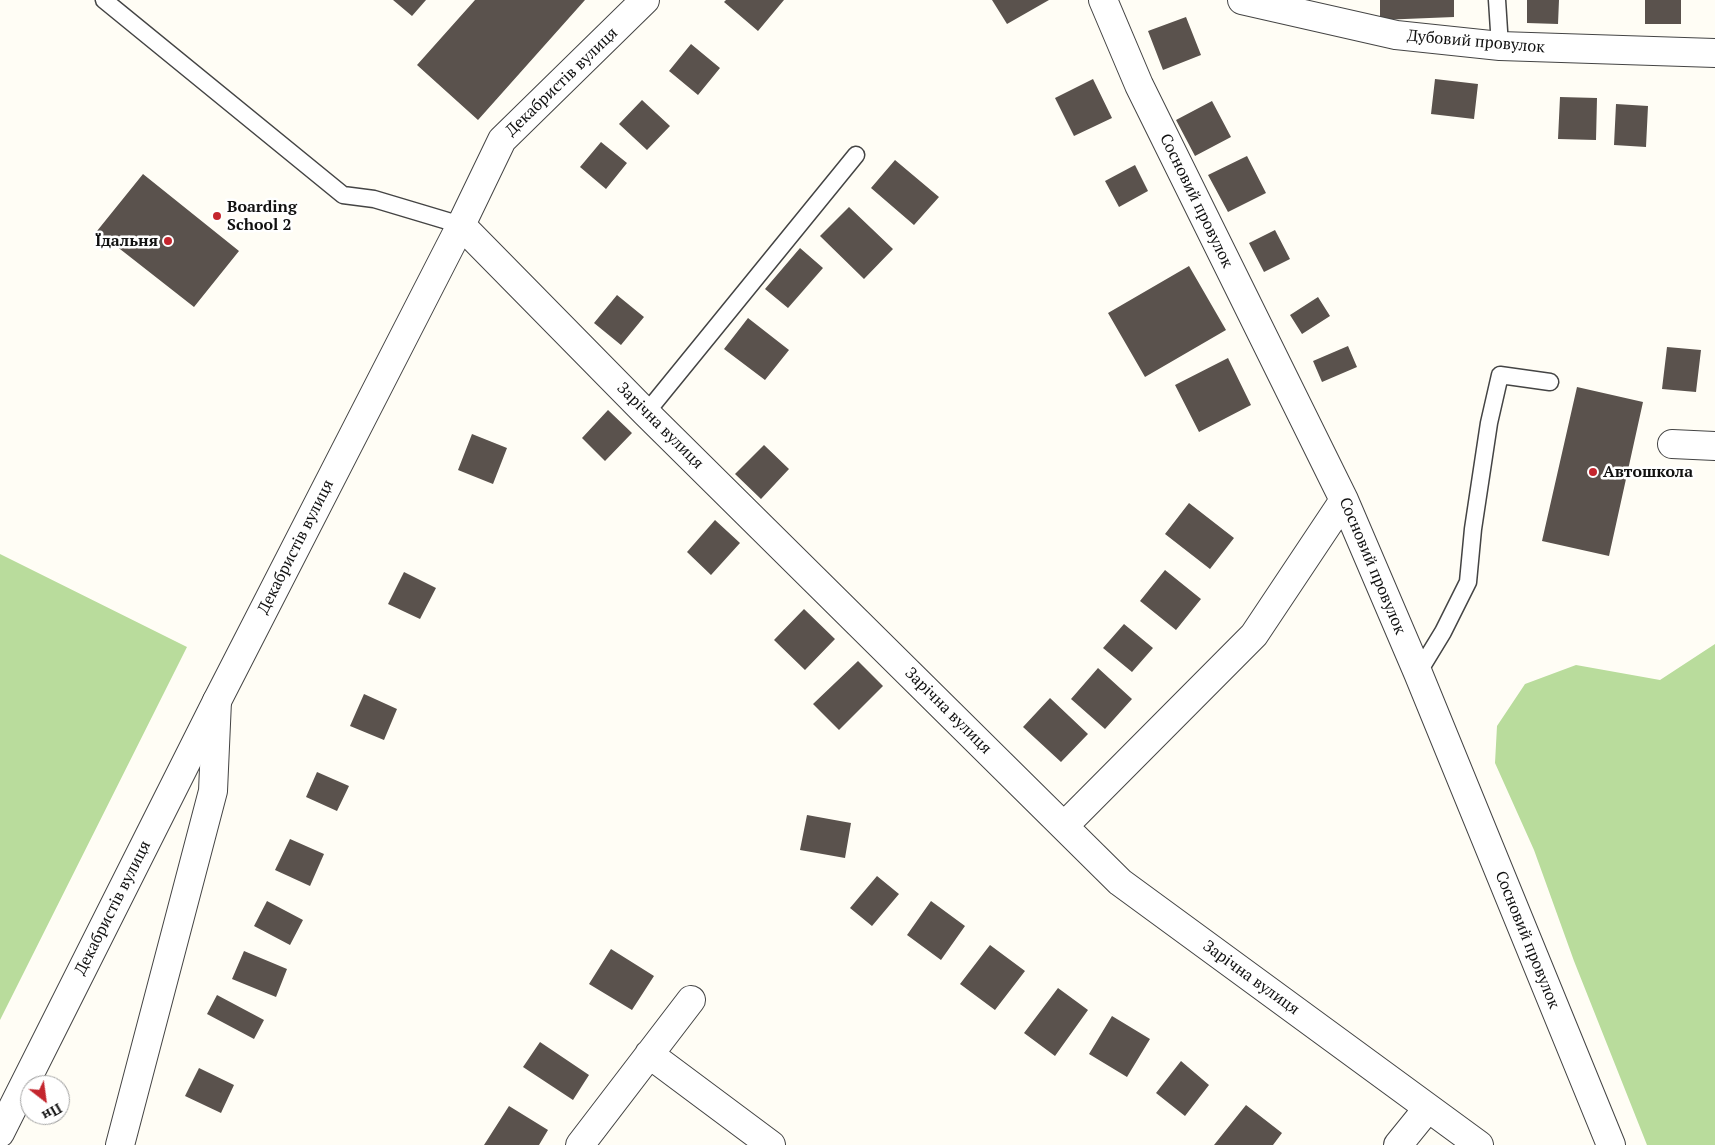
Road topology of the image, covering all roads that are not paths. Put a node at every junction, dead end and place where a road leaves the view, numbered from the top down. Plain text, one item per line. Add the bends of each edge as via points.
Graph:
1 (104, 0) edge
2 (645, 0) edge
3 (1103, 0) edge
4 (1242, 0) edge
5 (1498, 0) edge
6 (1500, 46) junction
7 (1715, 53) edge
8 (856, 155) dead end
9 (461, 225) junction
10 (1550, 382) dead end
11 (646, 413) junction
12 (1672, 444) dead end
13 (1715, 446) edge
14 (1344, 500) junction
15 (1418, 673) junction
16 (217, 701) junction
17 (1064, 826) junction
18 (691, 1000) dead end
19 (649, 1054) junction
20 (1428, 1108) junction
21 (0, 1133) edge
22 (120, 1145) edge
23 (580, 1145) edge
24 (771, 1145) edge
25 (1398, 1145) edge
26 (1479, 1145) edge
27 (1611, 1145) edge

1 - 9 lane via 343,196 374,199
2 - 9 street, Декабристів вулиця via 502,140
3 - 14 street, Сосновий провулок via 1139,85
4 - 6 street, Дубовий провулок via 1396,35
5 - 6 lane
6 - 7 street, Дубовий провулок
8 - 11 lane
9 - 11 street, Зарічна вулиця
9 - 16 street, Декабристів вулиця
10 - 15 lane via 1500,375 1472,529 1468,582
11 - 17 street, Зарічна вулиця
12 - 13 street
14 - 15 street, Сосновий провулок
14 - 17 street via 1254,635
15 - 27 street, Сосновий провулок
16 - 21 street, Декабристів вулиця
16 - 22 street via 213,791
17 - 20 street, Зарічна вулиця via 1120,882
18 - 19 street
19 - 23 street
19 - 24 street
20 - 25 street
20 - 26 street, Зарічна вулиця

